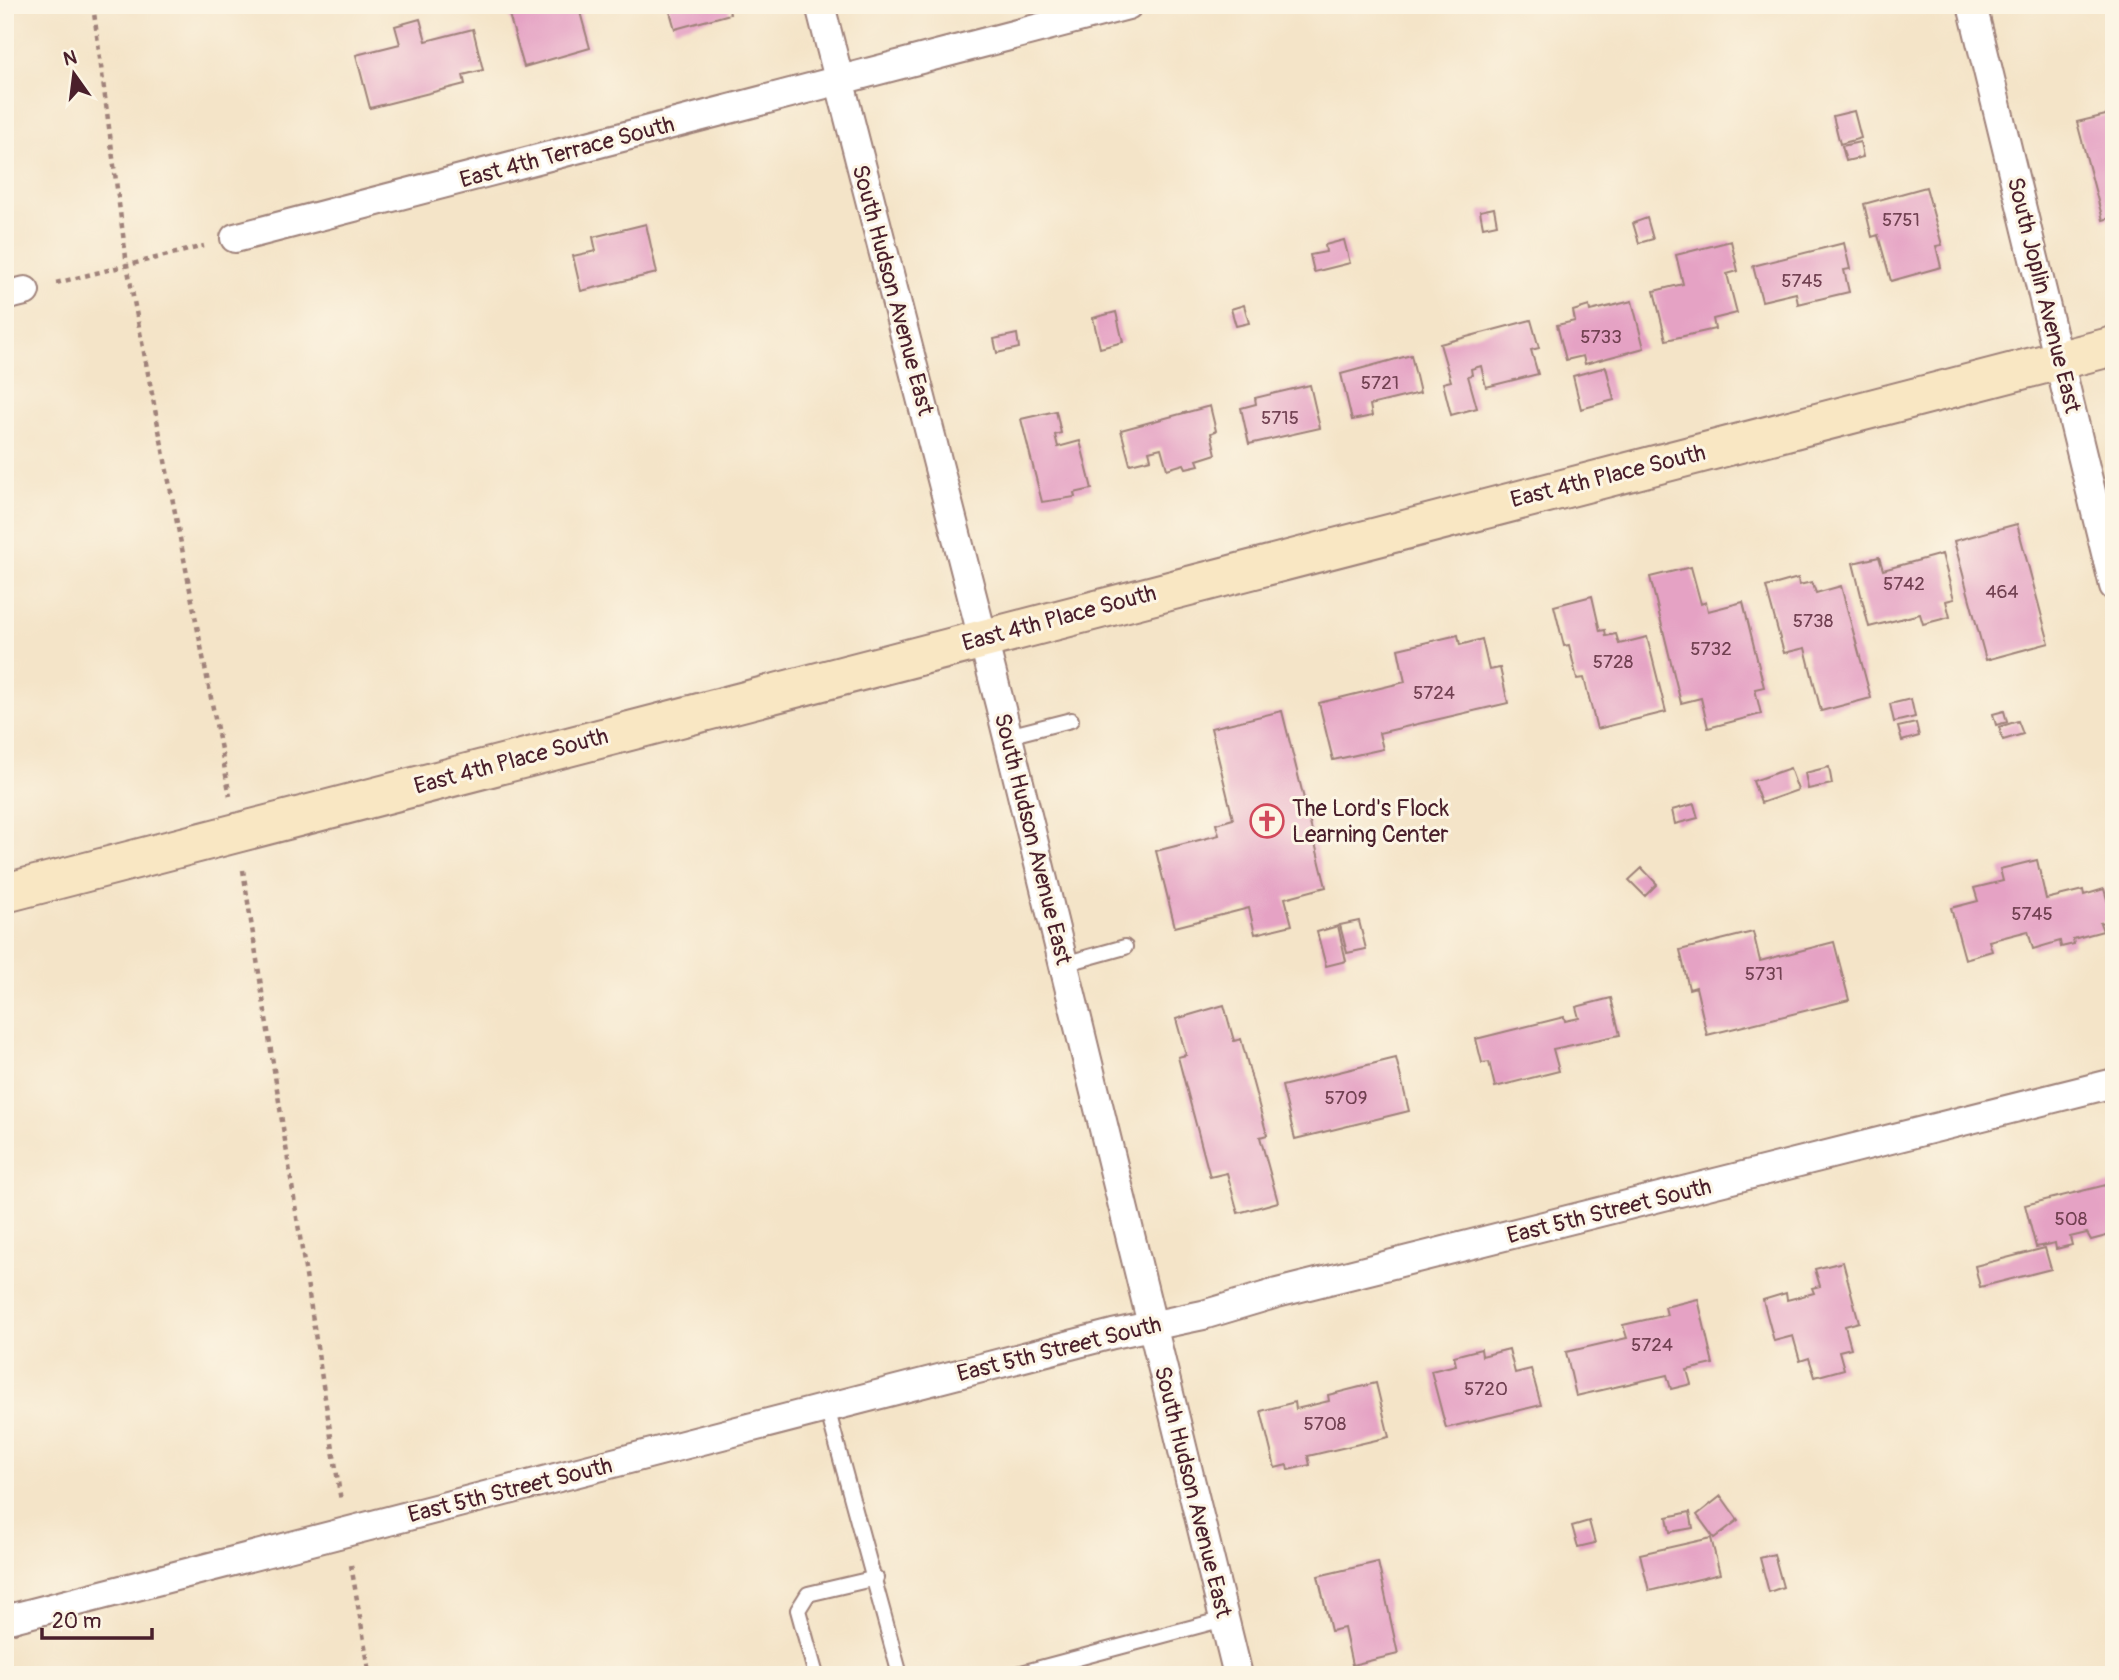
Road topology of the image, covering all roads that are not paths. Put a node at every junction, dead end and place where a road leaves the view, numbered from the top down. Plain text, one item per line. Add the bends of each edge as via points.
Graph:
1 (820, 5) edge
2 (1128, 5) edge
3 (1972, 5) edge
4 (838, 81) junction
5 (235, 238) road end
6 (2114, 346) edge
7 (2060, 360) junction
8 (2114, 586) edge
9 (983, 638) junction
10 (1071, 720) dead end
11 (1008, 736) junction
12 (5, 893) edge
13 (1125, 947) dead end
14 (1064, 964) junction
15 (2114, 1083) edge
16 (1152, 1326) junction
17 (827, 1408) junction
18 (876, 1577) junction
19 (1224, 1619) junction
20 (5, 1620) edge
21 (816, 1675) edge
22 (900, 1675) edge
23 (1014, 1675) edge
24 (1238, 1675) edge

1 - 4 street, South Hudson Avenue East
2 - 4 street, East 4th Terrace South
3 - 7 street, South Joplin Avenue East
4 - 5 street, East 4th Terrace South
4 - 9 street, South Hudson Avenue East
6 - 7 street, East 4th Place South
7 - 8 street, South Joplin Avenue East
7 - 9 street, East 4th Place South
9 - 11 street, South Hudson Avenue East
9 - 12 street, East 4th Place South
10 - 11 lane
11 - 14 street, South Hudson Avenue East
13 - 14 lane
14 - 16 street, South Hudson Avenue East
15 - 16 street, East 5th Street South
16 - 17 street, East 5th Street South
16 - 19 street, South Hudson Avenue East
17 - 18 lane
17 - 20 street, East 5th Street South
18 - 21 lane via 808,1594 798,1610
18 - 22 lane
19 - 23 lane
19 - 24 street, South Hudson Avenue East

